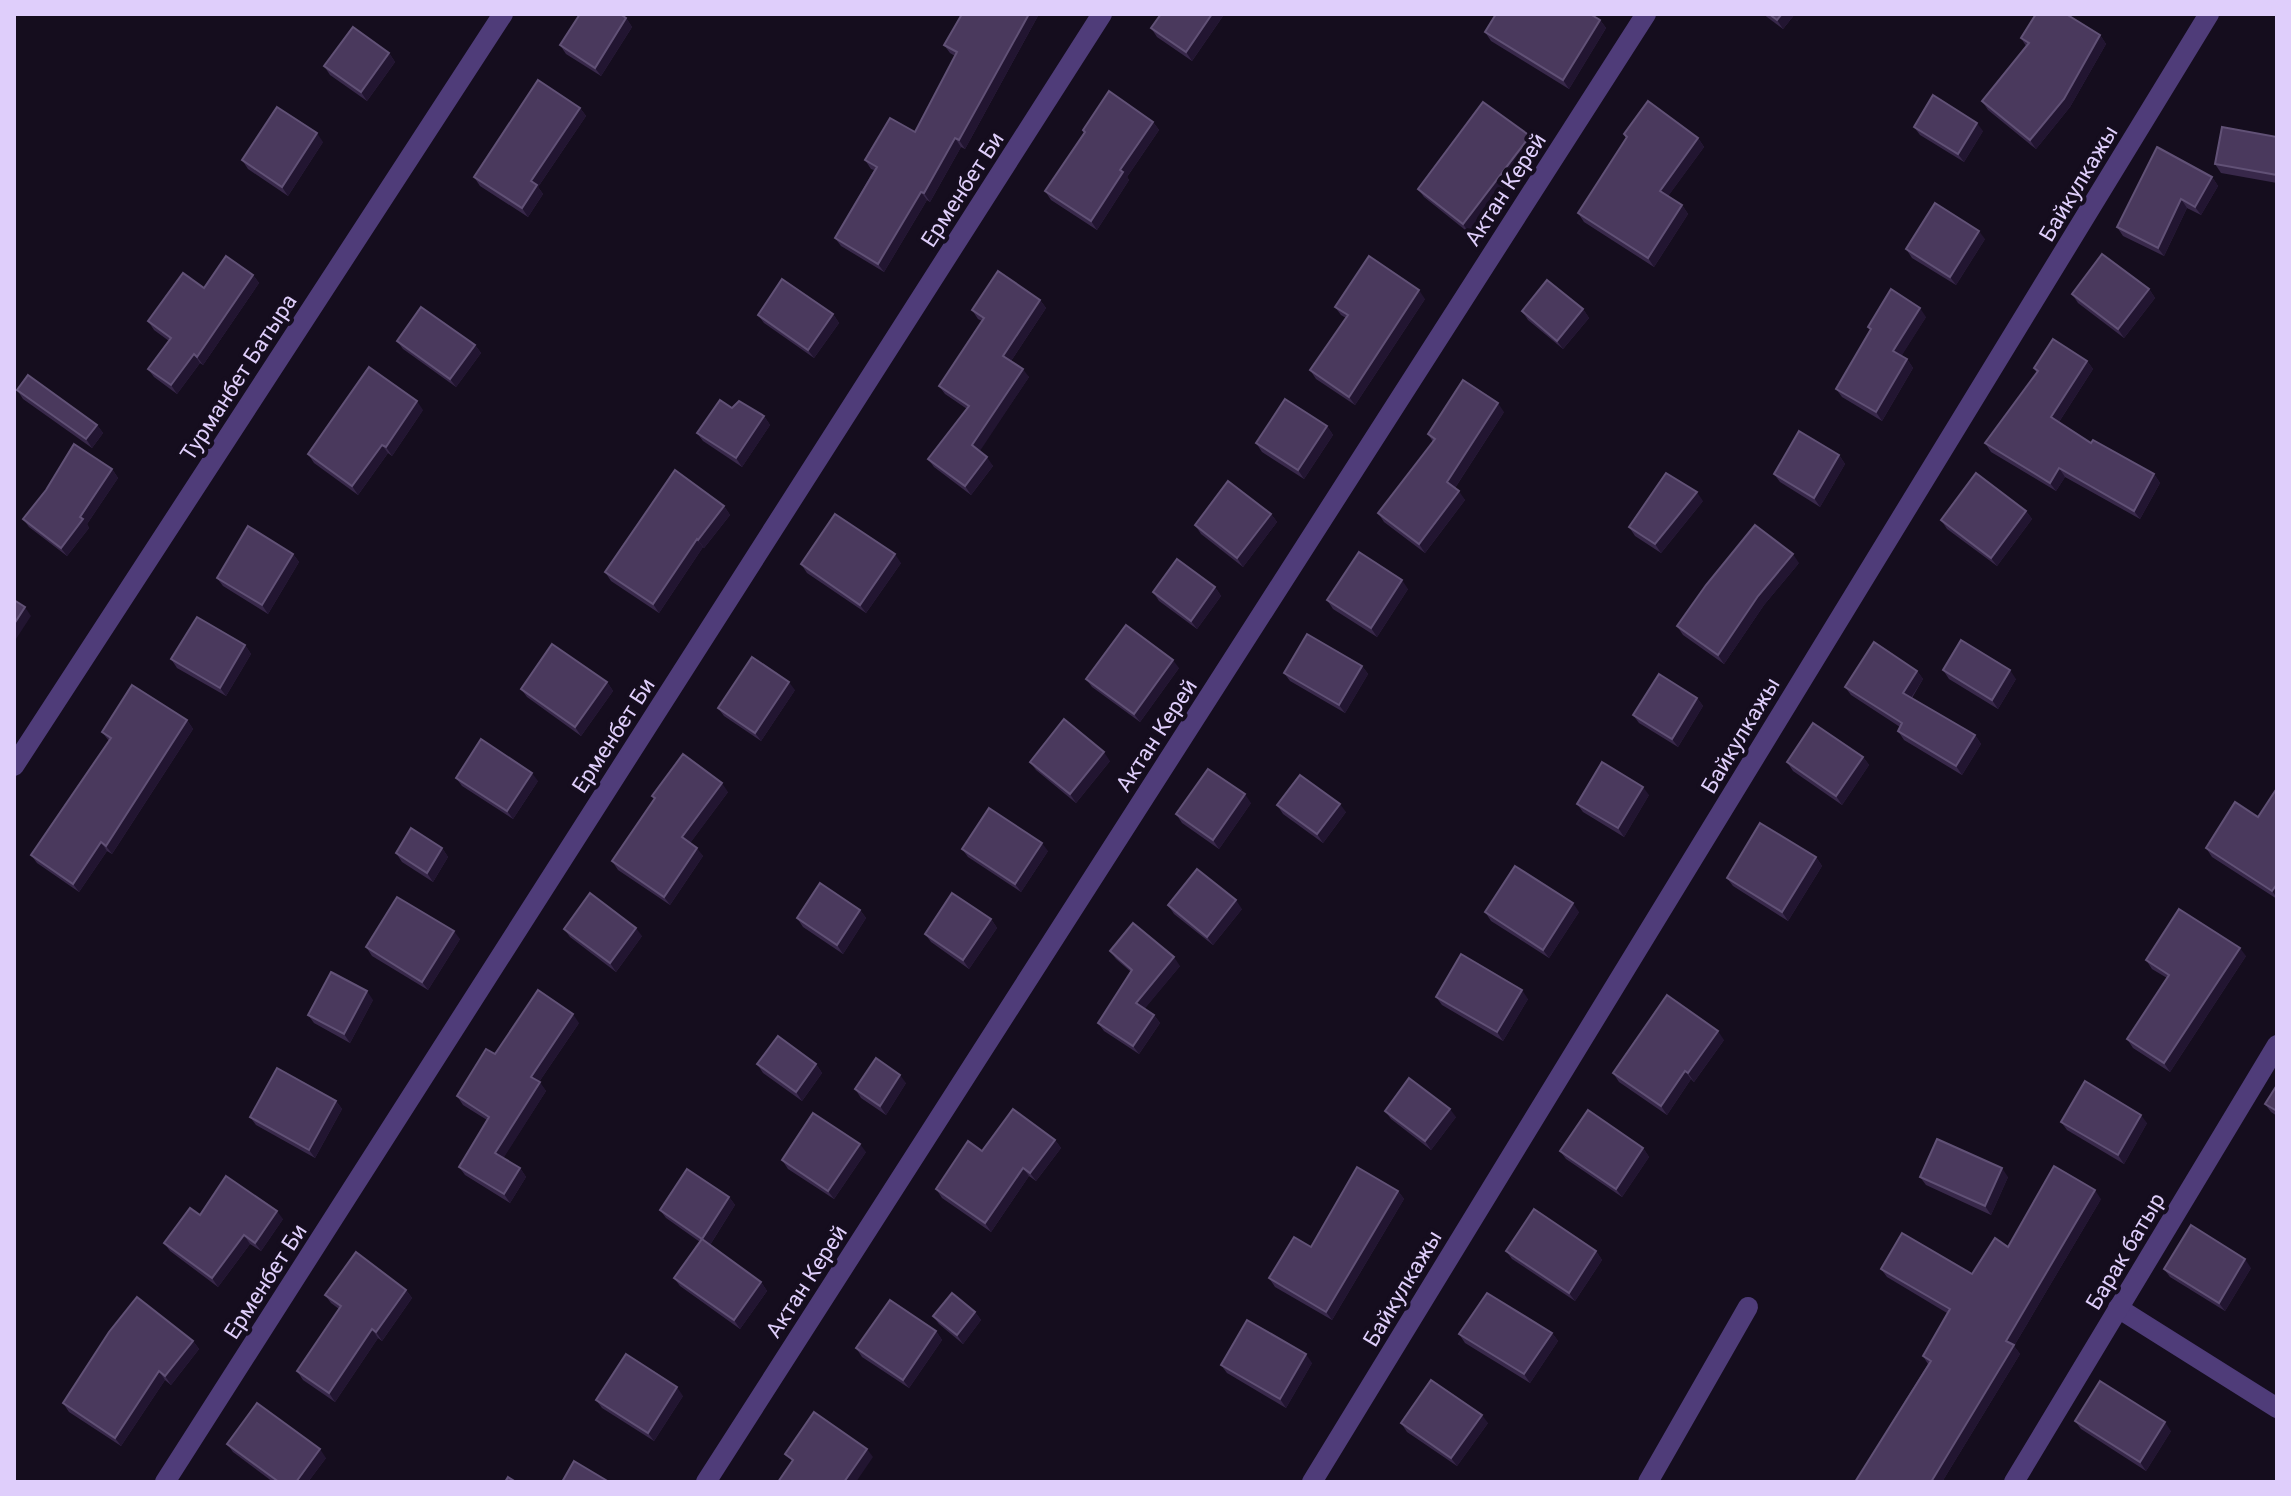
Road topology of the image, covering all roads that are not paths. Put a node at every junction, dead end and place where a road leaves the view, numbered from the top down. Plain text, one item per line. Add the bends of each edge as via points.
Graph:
1 (503, 14) edge
2 (1102, 14) edge
3 (1646, 14) edge
4 (2209, 14) edge
5 (14, 766) edge
6 (2277, 1045) edge
7 (1748, 1307) dead end
8 (2118, 1308) junction
9 (2277, 1408) edge
10 (165, 1482) edge
11 (706, 1482) edge
12 (1312, 1482) edge
13 (1648, 1482) edge
14 (2014, 1482) edge

1 - 5 street, Турманбет Батыра
2 - 10 street, Ерменбет Би
3 - 11 street, Актан Керей
4 - 12 street, Байкулкажы
6 - 8 street, Барак батыр
7 - 13 street
8 - 9 street
8 - 14 street, Барак батыр

